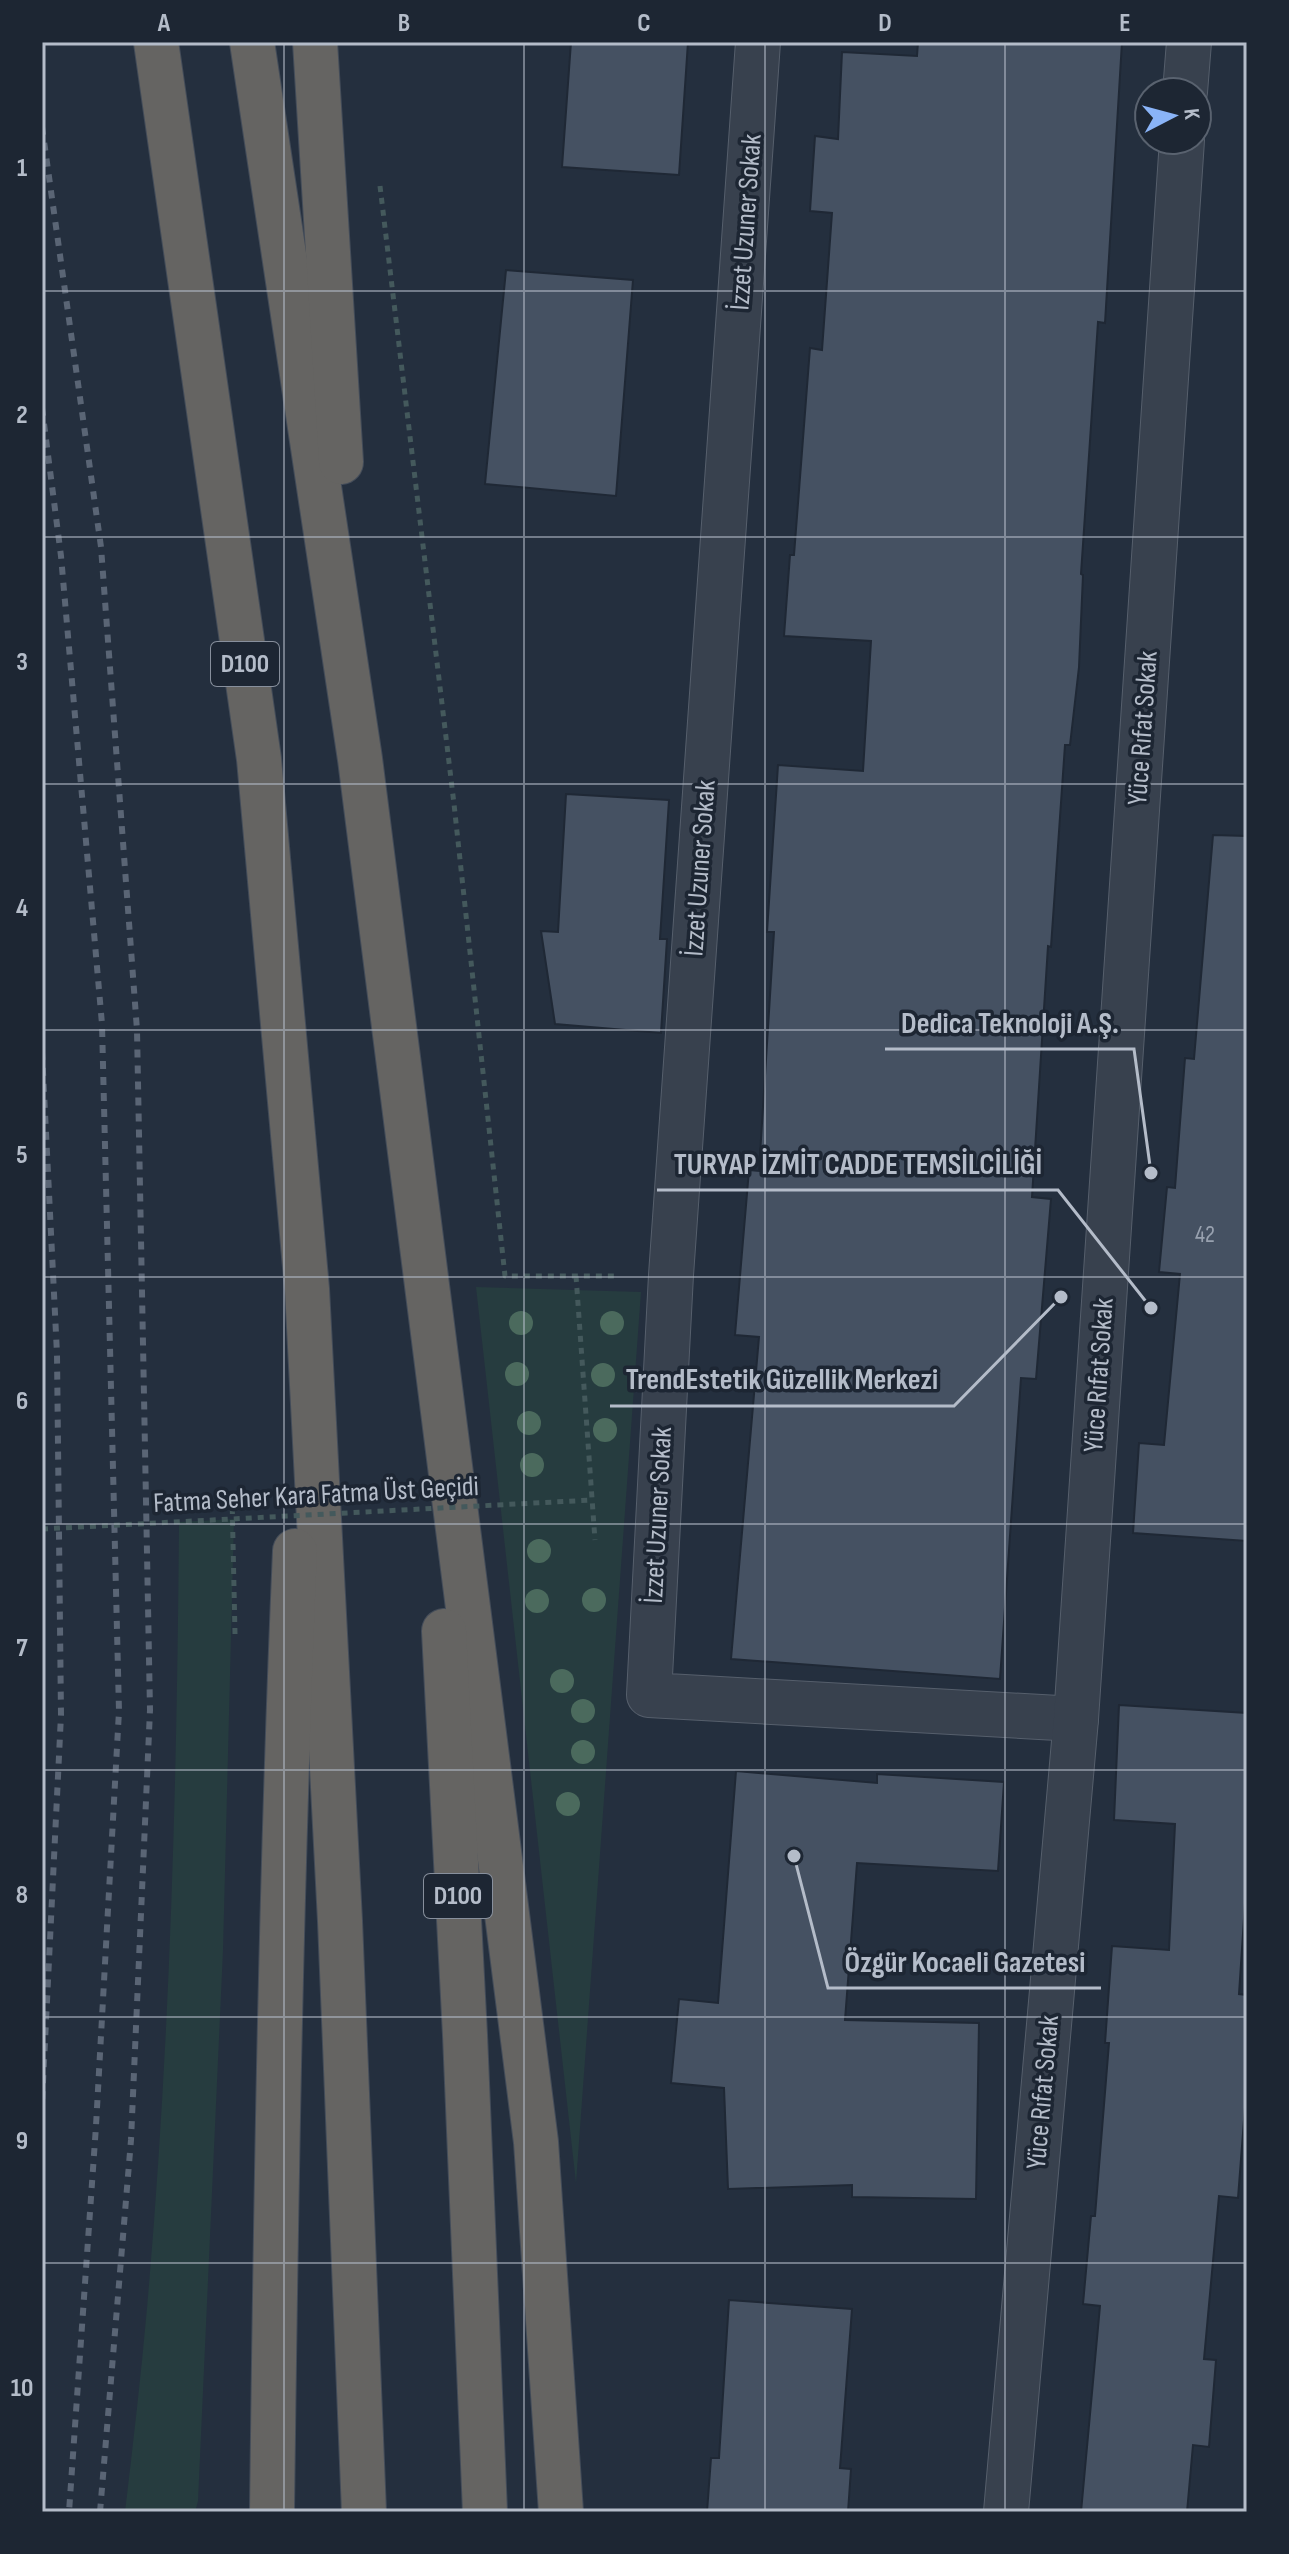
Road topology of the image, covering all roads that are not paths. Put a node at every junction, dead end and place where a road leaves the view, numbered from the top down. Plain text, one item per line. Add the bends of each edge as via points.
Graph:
1 (156, 42) edge
2 (252, 42) edge
3 (315, 42) edge
4 (758, 42) edge
5 (1189, 42) edge
6 (1186, 76) edge
7 (1181, 156) edge
8 (360, 759) junction
9 (426, 1281) junction
10 (307, 1289) junction
11 (1076, 1719) junction
12 (272, 2512) edge
13 (364, 2512) edge
14 (485, 2512) edge
15 (561, 2512) edge
16 (1006, 2512) edge

1 - 10 highway, D100 via 259,759
2 - 8 highway, D100
3 - 8 highway
4 - 11 street, İzzet Uzuner Sokak via 671,1275 649,1695
5 - 6 street
7 - 11 street, Yüce Rıfat Sokak
8 - 9 highway, D100
9 - 14 highway, D100
9 - 15 highway via 536,2142
10 - 12 highway via 284,1803
10 - 13 highway, D100
11 - 16 street, Yüce Rıfat Sokak

